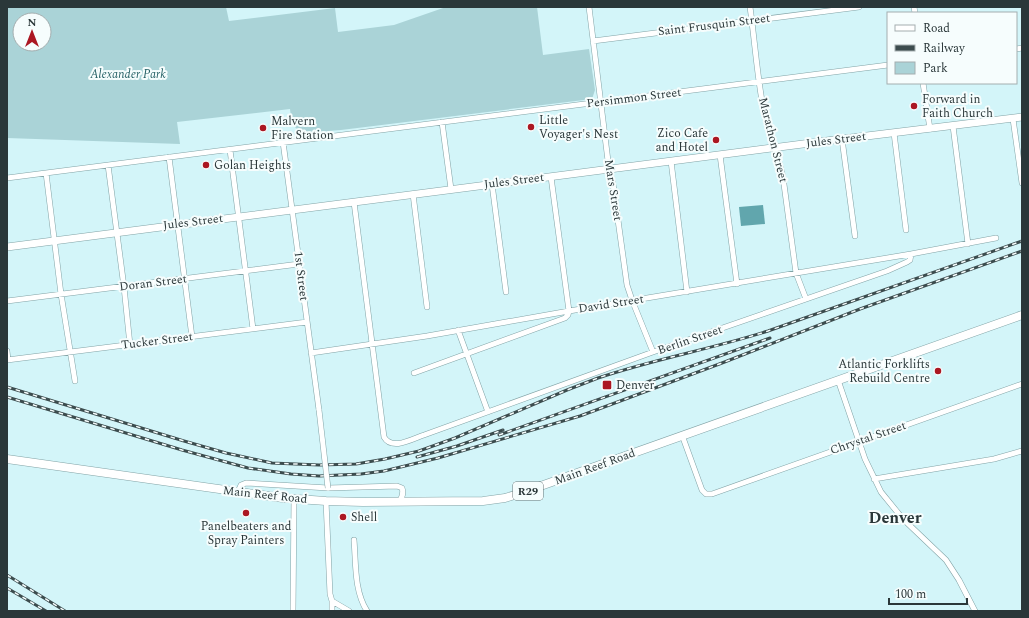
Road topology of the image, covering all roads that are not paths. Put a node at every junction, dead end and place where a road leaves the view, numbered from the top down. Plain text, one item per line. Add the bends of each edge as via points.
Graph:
1 (588, 7) edge
2 (750, 7) edge
3 (859, 7) edge
4 (752, 20) junction
5 (593, 41) junction
6 (887, 65) edge
7 (759, 82) junction
8 (924, 84) edge
9 (600, 102) junction
10 (1022, 118) edge
11 (1013, 119) junction
12 (442, 122) junction
13 (953, 126) junction
14 (930, 129) junction
15 (894, 133) junction
16 (842, 139) junction
17 (283, 142) junction
18 (774, 148) junction
19 (230, 150) junction
20 (720, 155) junction
21 (169, 157) junction
22 (671, 161) junction
23 (108, 165) junction
24 (609, 169) junction
25 (46, 173) junction
26 (551, 176) junction
27 (7, 178) edge
28 (1022, 182) edge
29 (492, 184) junction
30 (451, 189) junction
31 (413, 194) junction
32 (354, 202) junction
33 (293, 210) junction
34 (239, 216) junction
35 (177, 224) junction
36 (906, 230) dead end
37 (116, 232) junction
38 (855, 236) dead end
39 (996, 238) dead end
40 (56, 240) junction
41 (968, 244) junction
42 (7, 247) edge
43 (911, 254) junction
44 (299, 264) junction
45 (246, 271) junction
46 (796, 273) junction
47 (184, 279) junction
48 (737, 284) junction
49 (124, 287) junction
50 (506, 292) dead end
51 (687, 292) junction
52 (62, 294) junction
53 (806, 299) junction
54 (632, 300) junction
55 (7, 301) edge
56 (427, 307) dead end
57 (569, 311) junction
58 (1022, 315) edge
59 (542, 316) junction
60 (307, 322) junction
61 (545, 326) junction
62 (253, 329) junction
63 (458, 330) junction
64 (192, 337) junction
65 (372, 343) junction
66 (130, 344) junction
67 (7, 351) edge
68 (71, 352) junction
69 (653, 352) junction
70 (311, 353) junction
71 (466, 354) junction
72 (8, 360) edge
73 (414, 373) dead end
74 (838, 380) junction
75 (75, 381) dead end
76 (1022, 384) edge
77 (488, 412) junction
78 (682, 436) junction
79 (859, 442) junction
80 (1022, 451) edge
81 (7, 459) edge
82 (874, 479) junction
83 (328, 488) junction
84 (238, 492) junction
85 (294, 499) junction
86 (326, 501) junction
87 (400, 501) junction
88 (354, 540) dead end
89 (332, 601) junction
90 (293, 611) edge
91 (332, 611) edge
92 (349, 611) edge
93 (367, 611) edge
94 (975, 611) edge

1 - 5 street, Mars Street
2 - 4 street, Marathon Street
3 - 4 street, Saint Frusquin Street
4 - 5 street, Saint Frusquin Street
4 - 7 street, Marathon Street
5 - 9 street, Mars Street
6 - 7 street, Persimmon Street
7 - 9 street, Persimmon Street
7 - 18 street, Marathon Street
8 - 14 street
9 - 12 street, Persimmon Street
9 - 24 street, Mars Street
10 - 11 main road, Jules Street
11 - 13 main road, Jules Street
11 - 28 street
12 - 17 street, Persimmon Street
12 - 30 street
13 - 14 main road, Jules Street
13 - 41 street
14 - 15 main road, Jules Street
15 - 16 main road, Jules Street
15 - 36 street
16 - 18 main road, Jules Street
16 - 38 street
17 - 19 street, Persimmon Street
17 - 33 street, 1st Street
18 - 20 main road, Jules Street
18 - 46 street, Marathon Street via 784,182
19 - 21 street, Persimmon Street
19 - 34 street
20 - 22 main road, Jules Street
20 - 48 street
21 - 23 street, Persimmon Street
21 - 35 street
22 - 24 main road, Jules Street
22 - 51 street
23 - 25 street, Persimmon Street
23 - 37 street
24 - 26 main road, Jules Street
24 - 54 street, Mars Street via 627,285
25 - 27 street, Persimmon Street
25 - 40 street
26 - 29 main road, Jules Street
26 - 57 street
29 - 30 main road, Jules Street
29 - 50 street
30 - 31 main road, Jules Street
31 - 32 main road, Jules Street
31 - 56 street
32 - 33 main road, Jules Street
32 - 65 street
33 - 34 main road, Jules Street
33 - 44 street, 1st Street
34 - 35 main road, Jules Street
34 - 45 street
35 - 37 main road, Jules Street
35 - 47 street
37 - 40 main road, Jules Street
37 - 49 street
39 - 41 street
40 - 42 main road, Jules Street
40 - 52 street
41 - 43 street
43 - 46 street, David Street
43 - 53 street, Berlin Street via 910,260 904,264
44 - 45 street, Doran Street
44 - 60 street, 1st Street
45 - 47 street, Doran Street
45 - 62 street
46 - 48 street, David Street
46 - 53 street, Marathon Street
47 - 49 street, Doran Street
47 - 64 street
48 - 51 street, David Street
49 - 52 street, Doran Street
49 - 66 street
51 - 54 street, David Street
52 - 55 street, Doran Street
52 - 68 street
53 - 69 street, Berlin Street
54 - 57 street, David Street
54 - 69 street, Mars Street
57 - 59 street, David Street
57 - 61 street via 565,318
58 - 74 main road, Main Reef Road / R29
59 - 61 street
59 - 63 street, David Street
60 - 62 street, Tucker Street
60 - 70 street, 1st Street
61 - 71 street
62 - 64 street, Tucker Street
63 - 65 street, David Street
63 - 71 street
64 - 66 street, Tucker Street
65 - 70 street, David Street
65 - 77 street, Berlin Street via 384,437 389,442 398,444
66 - 68 street, Tucker Street
67 - 72 street
68 - 72 street, Tucker Street
68 - 75 street
69 - 77 street, Berlin Street
70 - 83 street, 1st Street, bridge
71 - 73 street
71 - 77 street
74 - 78 main road, Main Reef Road / R29
74 - 79 street
76 - 79 street, Chrystal Street
78 - 79 street, Chrystal Street via 702,490 706,494
78 - 87 main road, Main Reef Road / R29 via 505,498 483,501
79 - 82 street
80 - 82 street via 994,459
81 - 84 main road, Main Reef Road / R29
82 - 94 street via 884,498 946,560 960,580
83 - 84 street via 246,483
83 - 87 street via 397,486 403,491
84 - 85 main road, Main Reef Road / R29
85 - 86 main road, Main Reef Road / R29
85 - 90 street
86 - 87 main road, Main Reef Road / R29
86 - 89 street via 329,590
88 - 93 street via 359,592
89 - 91 street
89 - 92 street

